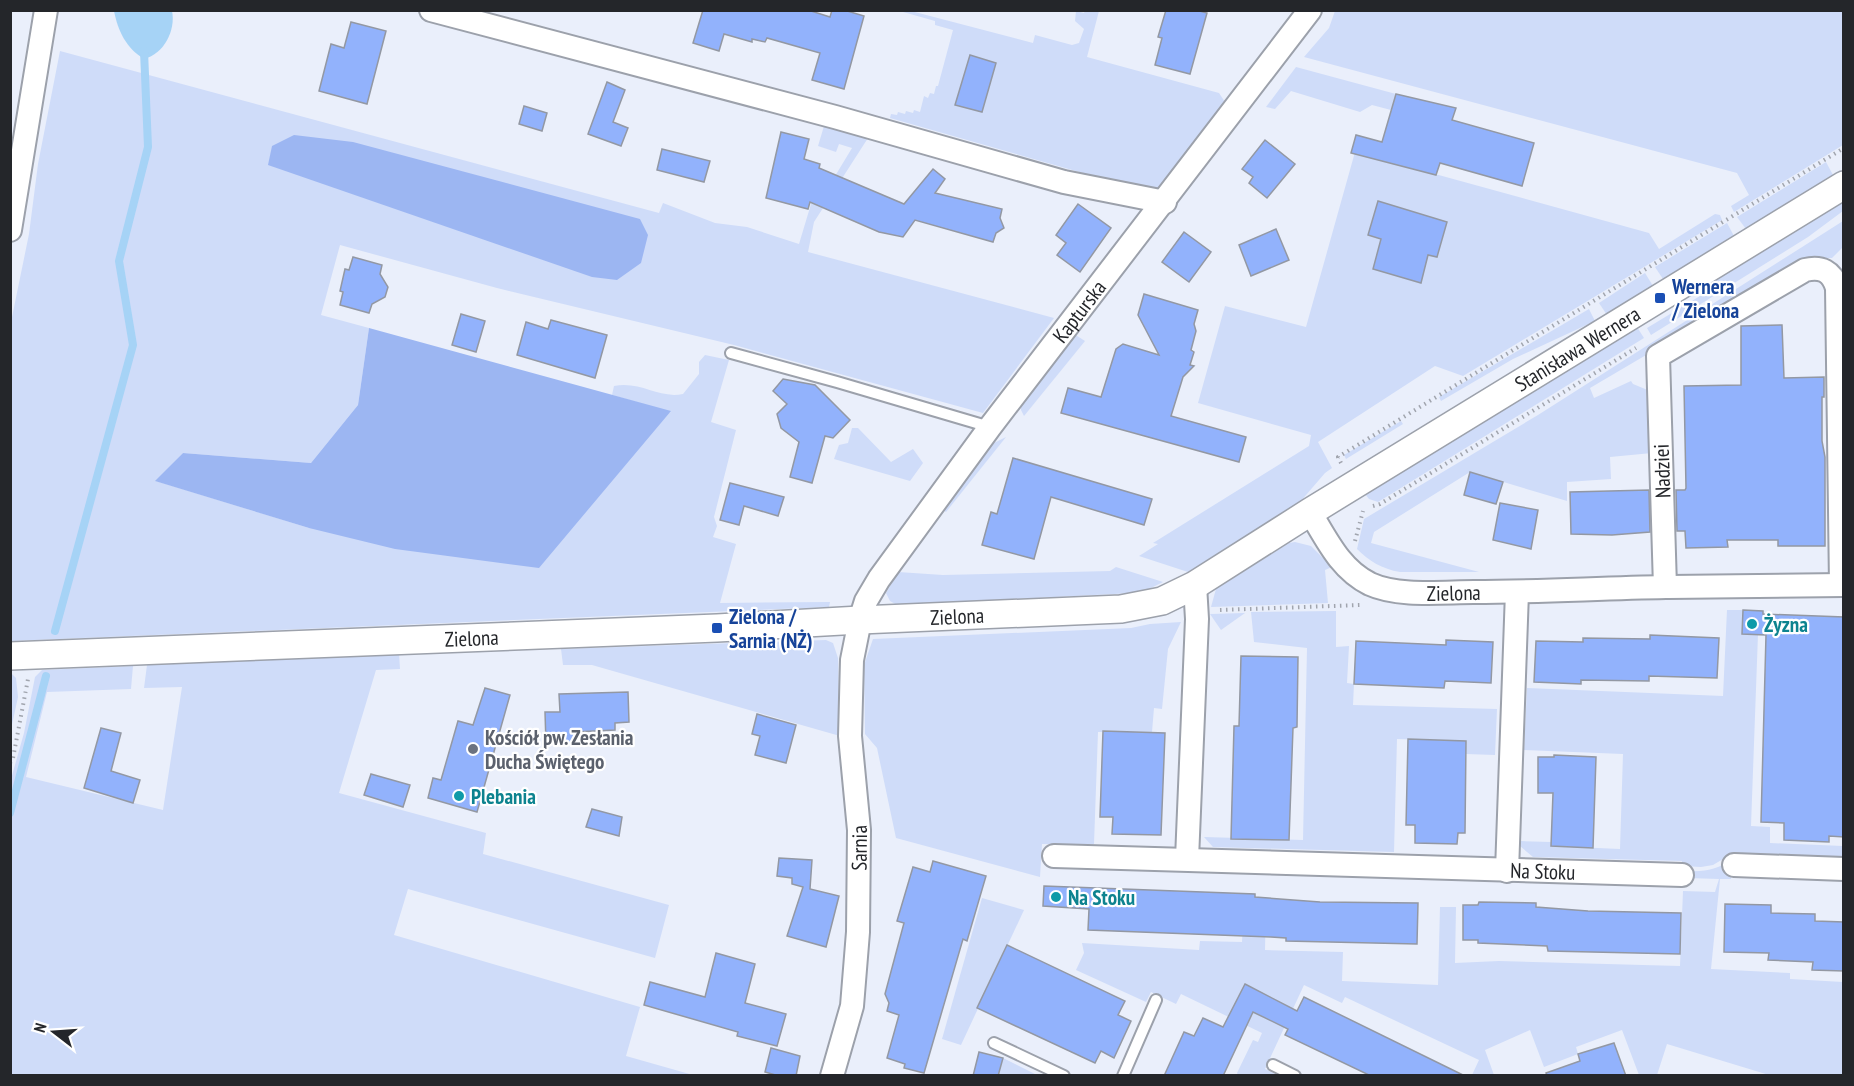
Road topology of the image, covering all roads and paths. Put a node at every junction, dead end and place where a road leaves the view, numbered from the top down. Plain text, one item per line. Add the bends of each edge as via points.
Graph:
1 (46, 10) edge
2 (431, 10) edge
3 (1310, 10) edge
4 (1844, 148) edge
5 (1844, 185) edge
6 (1165, 202) junction
7 (10, 230) edge
8 (1649, 350) junction
9 (731, 353) dead end
10 (990, 427) junction
11 (1353, 487) junction
12 (1310, 512) junction
13 (1195, 585) junction
14 (1842, 585) edge
15 (1665, 587) junction
16 (1517, 592) junction
17 (860, 620) junction
18 (21, 655) edge
19 (10, 763) edge
20 (1054, 856) dead end
21 (1187, 859) junction
22 (1734, 865) dead end
23 (1844, 869) edge
24 (1507, 871) junction
25 (1682, 875) dead end
26 (1156, 1000) dead end
27 (994, 1042) dead end
28 (1273, 1065) dead end
29 (831, 1076) edge
30 (1064, 1076) edge
31 (1123, 1076) edge
32 (1295, 1076) edge

1 - 7 street
2 - 6 street via 1064,182
3 - 6 street, Kapturska
4 - 11 path via 1338,457
5 - 11 street, Stanisława Wernera
6 - 10 street, Kapturska
8 - 11 path via 1380,504 1364,508
8 - 14 street via 1805,270 1829,272 1837,288
8 - 15 street, Nadziei
9 - 10 lane
10 - 17 street, Kapturska via 879,579
11 - 12 street, Stanisława Wernera
12 - 13 street, Zielona
12 - 16 street, Zielona via 1340,560 1352,574 1372,585 1405,591
13 - 17 street, Zielona via 1162,601 1121,609
13 - 21 street
14 - 15 street, Zielona
15 - 16 street, Zielona
16 - 24 street
17 - 18 street, Zielona
17 - 29 street, Sarnia via 852,660 850,726 860,830 858,932 852,1006
18 - 19 path
20 - 21 street, Na Stoku
21 - 24 street, Na Stoku
22 - 23 street
24 - 25 street, Na Stoku
26 - 31 lane
27 - 30 lane
28 - 32 lane

